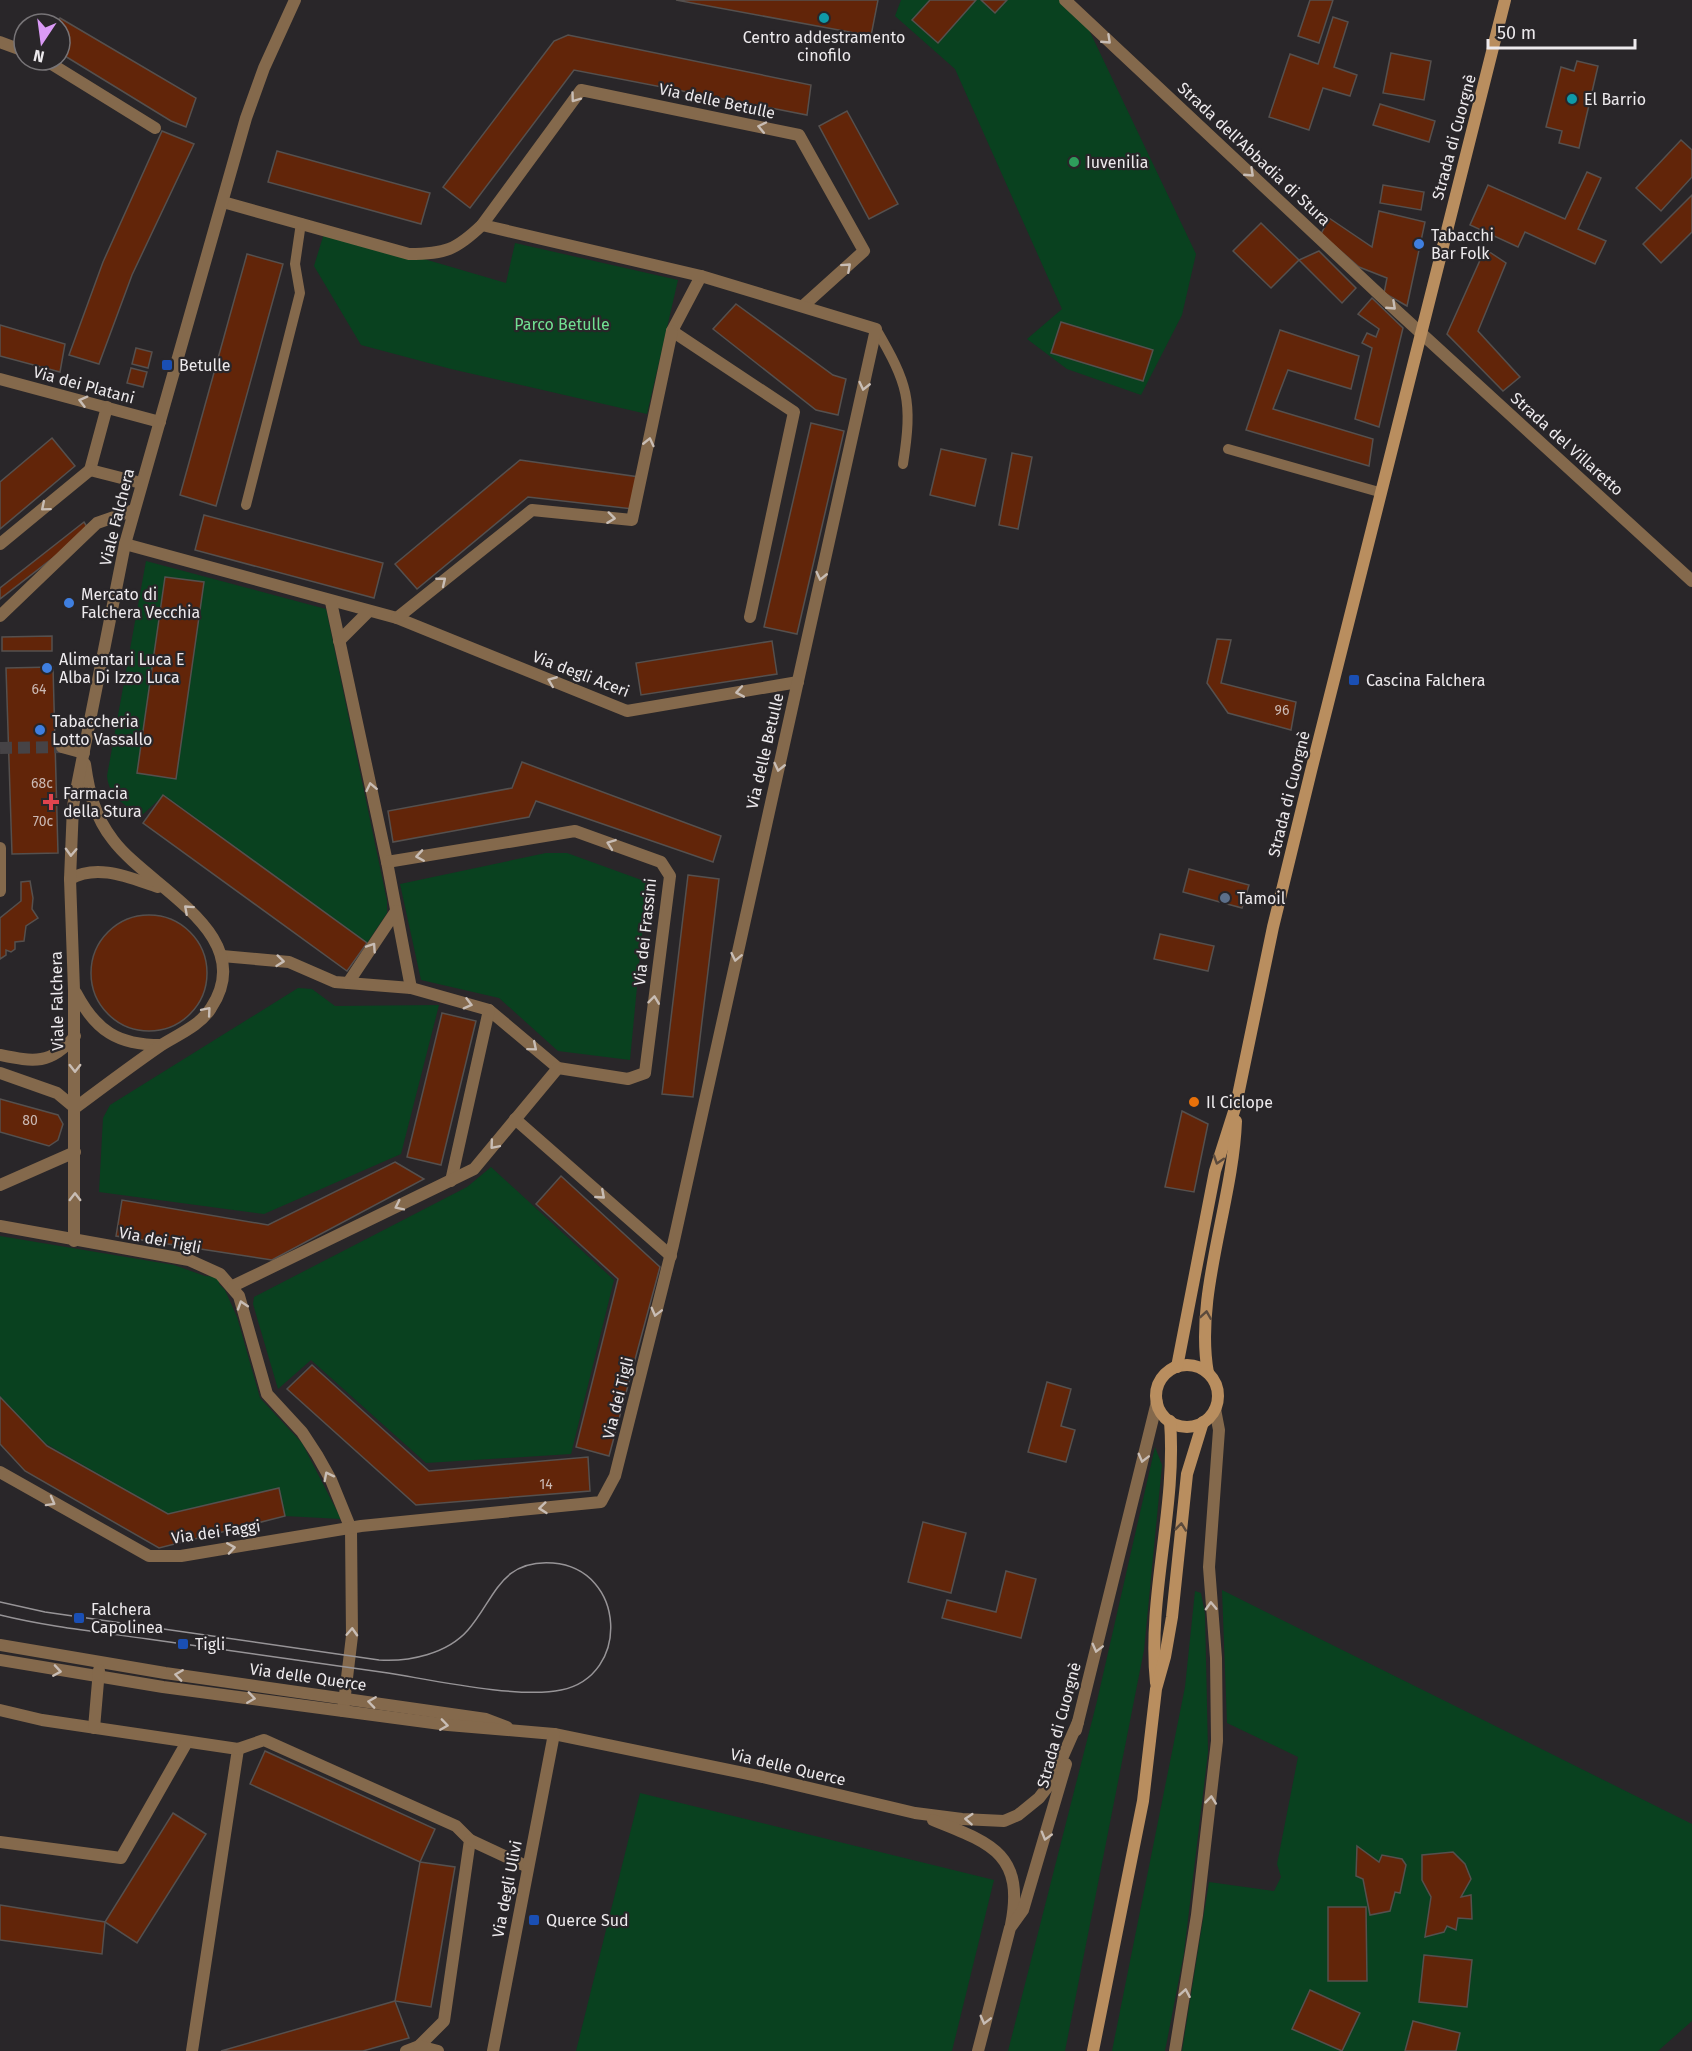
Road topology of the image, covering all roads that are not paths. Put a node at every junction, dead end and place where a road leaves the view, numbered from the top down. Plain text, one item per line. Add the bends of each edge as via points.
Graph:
1 (296, 0) edge
2 (1065, 0) edge
3 (1505, 0) edge
4 (64, 72) edge
5 (155, 128) dead end
6 (223, 202) junction
7 (300, 223) junction
8 (482, 225) junction
9 (701, 276) junction
10 (803, 306) junction
11 (876, 329) junction
12 (672, 331) junction
13 (1420, 332) junction
14 (0, 379) edge
15 (107, 408) junction
16 (160, 422) junction
17 (1228, 448) dead end
18 (903, 464) dead end
19 (90, 470) junction
20 (141, 483) junction
21 (1380, 492) junction
22 (246, 505) dead end
23 (134, 510) junction
24 (0, 544) edge
25 (125, 544) junction
26 (1692, 581) edge
27 (331, 602) junction
28 (369, 611) junction
29 (0, 616) edge
30 (750, 616) dead end
31 (397, 618) junction
32 (339, 641) junction
33 (798, 682) junction
34 (63, 747) tunnel mouth
35 (84, 753) junction
36 (0, 848) edge
37 (387, 862) junction
38 (70, 879) junction
39 (165, 890) junction
40 (0, 891) edge
41 (396, 911) junction
42 (222, 956) junction
43 (348, 983) junction
44 (411, 988) junction
45 (74, 990) junction
46 (489, 1010) junction
47 (75, 1036) junction
48 (161, 1046) junction
49 (0, 1055) edge
50 (558, 1068) junction
51 (0, 1073) edge
52 (1236, 1105) junction
53 (75, 1108) junction
54 (515, 1119) junction
55 (75, 1152) junction
56 (452, 1180) junction
57 (0, 1185) edge
58 (0, 1226) edge
59 (74, 1241) junction
60 (671, 1256) junction
61 (233, 1286) junction
62 (1177, 1367) junction
63 (1208, 1373) junction
64 (1157, 1402) junction
65 (1215, 1409) junction
66 (1170, 1421) junction
67 (1203, 1422) junction
68 (0, 1472) edge
69 (351, 1529) junction
70 (0, 1645) edge
71 (0, 1660) edge
72 (99, 1663) junction
73 (98, 1677) junction
74 (1156, 1689) junction
75 (343, 1705) junction
76 (0, 1710) edge
77 (1078, 1722) junction
78 (94, 1728) junction
79 (554, 1734) junction
80 (187, 1742) junction
81 (238, 1749) junction
82 (915, 1813) junction
83 (470, 1840) junction
84 (0, 1842) edge
85 (528, 1867) junction
86 (1010, 1928) junction
87 (419, 2046) junction
88 (192, 2051) edge
89 (406, 2051) edge
90 (438, 2051) edge
91 (493, 2051) edge
92 (978, 2051) edge
93 (1093, 2051) edge
94 (1175, 2051) edge

1 - 6 street, Viale Falchera via 249,108
2 -> 13 street, Strada dell'Abbadia di Stura
3 - 13 main road, Strada di Cuorgnè
4 - 5 street
6 - 7 street, Via delle Betulle
6 - 16 street, Viale Falchera
7 - 8 street, Via delle Betulle via 409,254 438,254 465,242
7 - 22 lane via 295,264 300,293
8 - 9 street
10 -> 8 street, Via delle Betulle via 864,251 799,135 581,90
9 - 10 street
9 - 12 street
10 - 11 street
11 - 18 lane via 906,387 909,427
11 -> 33 street, Via delle Betulle
12 - 30 street via 794,412
31 -> 12 street via 532,510 632,520
13 - 21 main road, Strada di Cuorgnè
13 - 26 street, Strada del Villaretto
15 -> 14 street, Via dei Platani
15 - 16 street, Via dei Platani
15 - 19 street
16 - 20 street, Viale Falchera
17 - 21 lane
19 - 20 street
19 -> 24 street
20 - 23 street, Viale Falchera
21 - 52 main road, Strada di Cuorgnè via 1273,927
23 - 25 street, Viale Falchera
23 - 29 street via 97,523
25 - 27 street, Via degli Aceri
25 - 35 street, Viale Falchera
27 - 28 street, Via degli Aceri
27 - 32 street
28 - 31 street, Via degli Aceri
28 - 32 street
33 -> 31 street, Via degli Aceri via 627,711
37 -> 32 street
33 -> 60 street, Via delle Betulle
34 - 35 street
35 -> 38 street, Viale Falchera via 73,806
35 - 39 street via 90,798 98,817 126,855
36 - 40 street
37 - 41 street
50 -> 37 street, Via dei Frassini via 628,1079 645,1073 670,876 661,862 575,831
38 - 39 street via 82,872 101,871
38 - 45 street, Viale Falchera
42 -> 39 street via 212,934
43 -> 41 street
41 - 44 street
42 -> 43 street via 289,962 335,982
48 -> 42 street via 211,1009 222,985
43 - 44 street
44 -> 46 street
45 - 47 street, Viale Falchera
45 - 48 street via 99,1027 123,1041
46 -> 50 street
46 - 56 street
47 - 49 street via 53,1057 33,1061
47 -> 53 street, Viale Falchera
48 - 53 street
50 - 54 street
51 - 53 street via 57,1093
52 -> 62 main road, Strada di Cuorgnè via 1215,1171
63 -> 52 main road, Strada di Cuorgnè via 1203,1333 1231,1175
53 - 55 street, Viale Falchera
54 -> 56 street via 474,1169
54 -> 60 street
55 - 57 street
59 -> 55 street, Viale Falchera
56 -> 61 street
58 - 59 street
59 - 61 street, Via dei Tigli via 189,1260 220,1274
60 -> 69 street, Via dei Tigli via 615,1476 601,1502
69 -> 61 street via 312,1447 267,1394
62 - 63 main road via 1193,1365
62 - 64 main road via 1161,1380
63 - 65 main road via 1218,1390
64 - 66 main road
64 -> 77 street, Strada di Cuorgnè
65 - 67 main road
94 -> 65 street via 1197,1915 1217,1740 1209,1567 1219,1430
66 - 67 main road via 1191,1426
66 - 74 main road via 1164,1553 1152,1654
74 -> 67 main road via 1172,1617 1187,1474
68 -> 69 street, Via dei Faggi via 149,1557 182,1556
75 -> 69 street via 352,1636
70 - 72 street, Via delle Querce
71 -> 73 street, Via delle Querce
72 - 73 street
75 -> 72 street, Via delle Querce
73 -> 75 street, Via delle Querce
73 - 78 street
74 - 93 main road via 1143,1801
75 - 79 street, Via delle Querce via 484,1730
76 - 78 street
77 -> 82 street, Via delle Querce via 1052,1781 1018,1815 1004,1821
77 -> 86 street, Strada di Cuorgnè via 1023,1910
78 - 80 street
79 - 82 street, Via delle Querce
79 - 85 street, Via degli Ulivi
80 - 81 street
80 - 84 street via 121,1858
81 - 83 street via 264,1740 456,1826
81 - 88 street
82 - 86 street, Via delle Querce via 969,1834 1008,1863 1015,1884
83 - 85 street
83 - 87 street via 444,2022
85 - 91 street, Via degli Ulivi
86 -> 92 street, Strada di Cuorgnè
87 - 89 street
87 - 90 street

